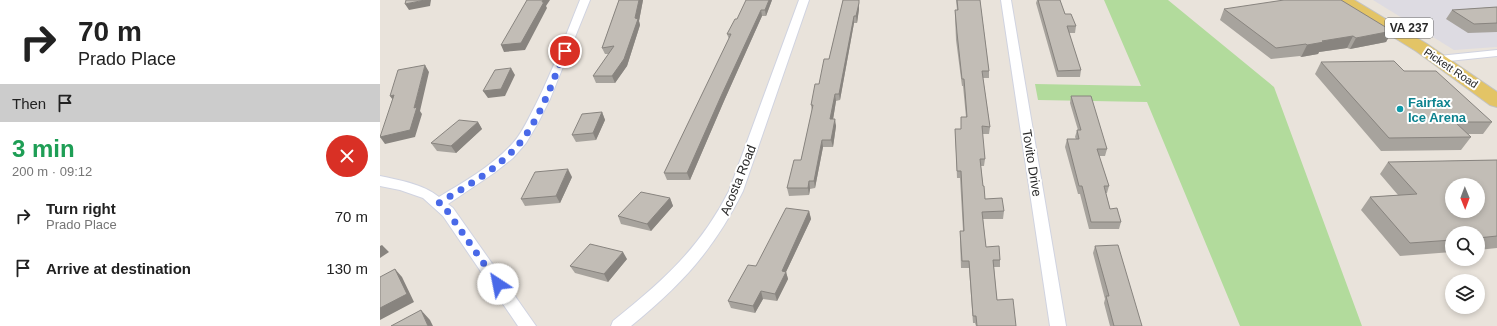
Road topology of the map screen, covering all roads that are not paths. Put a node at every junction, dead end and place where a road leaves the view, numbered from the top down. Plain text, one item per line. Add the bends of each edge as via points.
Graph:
1 (585, 0) edge
2 (804, 0) edge
3 (1006, 0) edge
4 (1343, 0) edge
5 (1361, 0) edge
6 (1497, 53) edge
7 (1448, 57) junction
8 (1497, 85) edge
9 (1497, 101) edge
10 (380, 181) edge
11 (439, 203) junction
12 (528, 326) edge
13 (619, 326) edge
14 (1058, 326) edge

1 - 11 street via 554,76 524,138 493,168
2 - 13 street, Acosta Road via 727,210 715,231 682,272 655,298
3 - 14 street, Tovito Drive
4 - 7 main road, Pickett Road / VA 237
5 - 7 main road, Pickett Road / VA 237
6 - 7 street
7 - 8 main road, Pickett Road / VA 237
7 - 9 main road, Pickett Road / VA 237 via 1463,75
10 - 11 street via 428,195
11 - 12 street via 448,212

